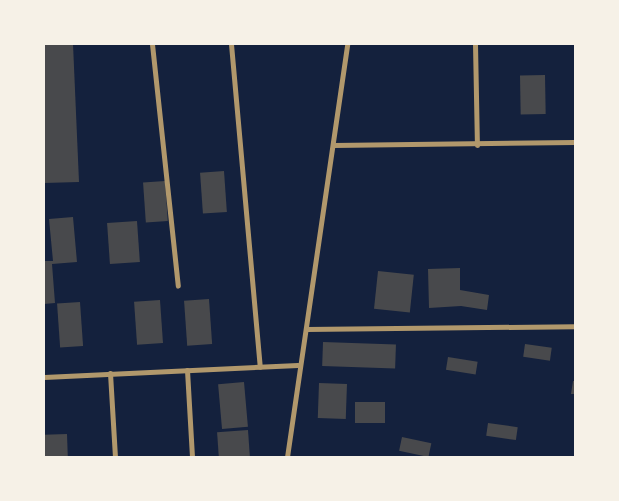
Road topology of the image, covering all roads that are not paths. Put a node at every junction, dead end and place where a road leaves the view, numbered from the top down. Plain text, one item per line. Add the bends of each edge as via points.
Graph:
1 (152, 44) edge
2 (231, 44) edge
3 (347, 44) edge
4 (474, 44) edge
5 (575, 142) edge
6 (477, 144) junction
7 (333, 145) junction
8 (178, 286) dead end
9 (575, 326) edge
10 (306, 329) junction
11 (298, 365) junction
12 (260, 367) junction
13 (186, 370) junction
14 (110, 373) junction
15 (44, 377) edge
16 (115, 457) edge
17 (192, 457) edge
18 (287, 457) edge

1 - 8 street
2 - 12 street
3 - 7 street
4 - 6 street
5 - 6 street
6 - 7 street
7 - 10 street
9 - 10 street
10 - 11 street
11 - 12 street
11 - 18 street
12 - 13 street
13 - 14 street
13 - 17 street
14 - 15 street
14 - 16 street

